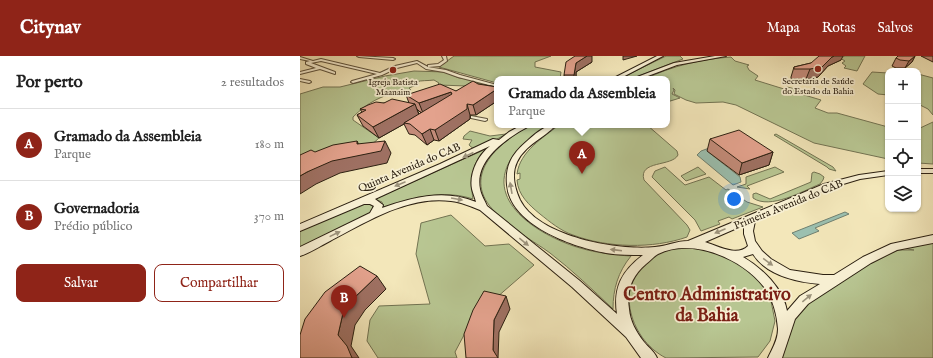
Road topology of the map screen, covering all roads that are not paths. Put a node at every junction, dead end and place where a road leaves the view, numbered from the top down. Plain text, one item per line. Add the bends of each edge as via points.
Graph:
1 (359, 56) edge
2 (444, 56) edge
3 (661, 56) edge
4 (684, 56) edge
5 (688, 56) edge
6 (724, 56) edge
7 (709, 57) junction
8 (300, 58) edge
9 (393, 59) dead end
10 (312, 61) junction
11 (676, 64) junction
12 (433, 66) junction
13 (425, 67) junction
14 (319, 68) junction
15 (438, 70) junction
16 (300, 73) edge
17 (334, 73) dead end
18 (381, 74) junction
19 (621, 76) edge
20 (643, 76) edge
21 (300, 80) edge
22 (309, 82) dead end
23 (353, 82) dead end
24 (494, 85) edge
25 (473, 117) dead end
26 (485, 120) dead end
27 (522, 128) edge
28 (549, 128) edge
29 (516, 131) junction
30 (921, 171) edge
31 (933, 172) edge
32 (885, 173) edge
33 (358, 202) junction
34 (483, 208) junction
35 (373, 216) junction
36 (752, 218) junction
37 (300, 228) edge
38 (933, 239) edge
39 (690, 244) junction
40 (752, 246) junction
41 (655, 251) junction
42 (300, 252) edge
43 (734, 255) junction
44 (835, 280) junction
45 (784, 329) junction
46 (629, 333) junction
47 (650, 358) edge
48 (775, 358) edge

1 - 9 street
2 - 12 street via 444,62
3 - 19 main road
4 - 11 main road via 685,60
5 - 7 main road
6 - 7 main road
7 - 11 main road
8 - 10 street
10 - 14 street via 307,63
10 - 18 street via 325,61
11 - 20 main road
12 - 13 street
12 - 15 street
13 - 15 street
13 - 18 street via 417,62
14 - 16 street
14 - 17 street
15 - 24 street
18 - 23 street
21 - 22 street
25 - 26 street
27 - 29 main road, Quinta Avenida do CAB
41 -> 28 main road via 628,252 578,242 560,236 530,218 520,208 510,190 512,163 532,140
29 -> 33 main road, Quinta Avenida do CAB via 467,156
29 - 34 main road via 489,151 480,166 476,177 476,189
30 - 31 main road
32 - 36 main road, Primeira Avenida do CAB via 859,177 827,186
33 - 35 main road via 378,203 379,207
33 - 37 main road, Quinta Avenida do CAB
35 -> 34 main road via 406,202 435,197 464,200
34 -> 46 main road via 576,284
42 -> 35 main road
36 -> 39 main road, Primeira Avenida do CAB
36 - 40 main road via 748,231
38 - 44 main road via 885,250
39 - 41 main road via 669,246
39 - 43 main road via 712,247
40 - 43 main road via 748,252
40 -> 44 main road via 769,264 783,271 811,278
41 - 46 main road via 640,261 629,275 622,292 622,312
43 - 45 main road via 754,268 770,285 781,306
45 -> 44 main road via 796,308 814,292
45 - 48 main road via 782,344
46 - 47 main road

